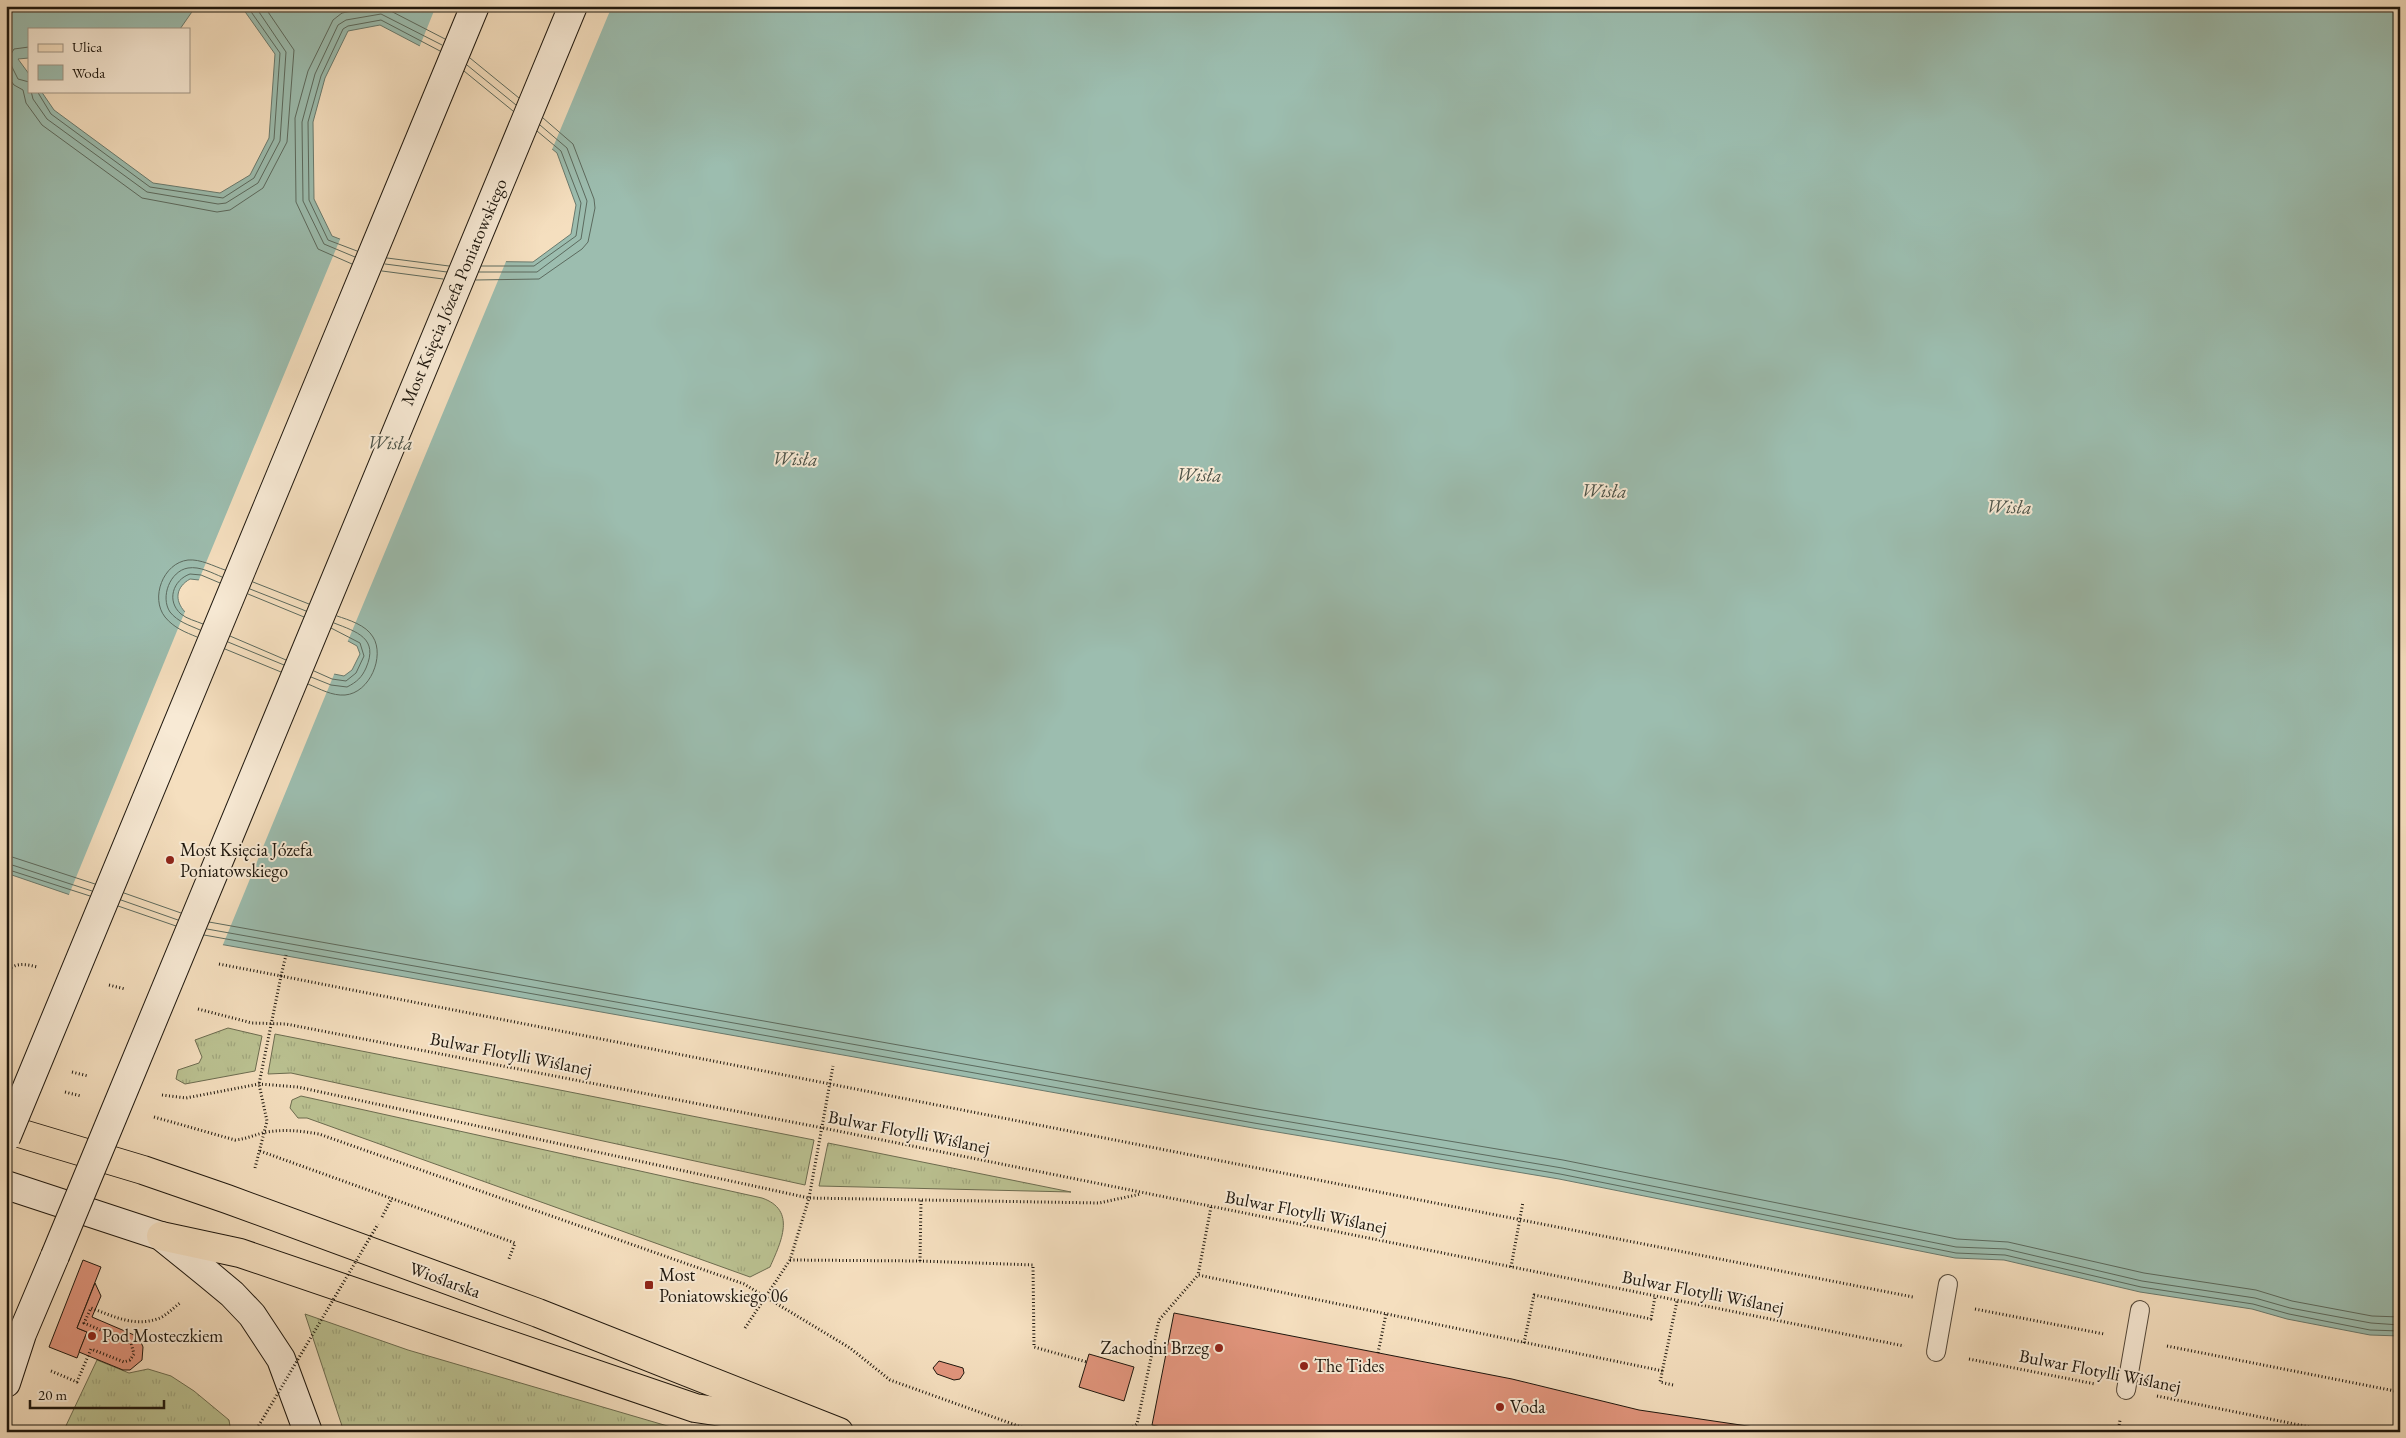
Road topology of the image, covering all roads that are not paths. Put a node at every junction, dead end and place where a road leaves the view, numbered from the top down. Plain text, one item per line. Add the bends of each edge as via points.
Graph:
1 (475, 6) edge
2 (573, 6) edge
3 (6, 1130) edge
4 (6, 1138) edge
5 (6, 1185) edge
6 (161, 1236) junction
7 (1948, 1284) dead end
8 (2140, 1310) dead end
9 (1936, 1352) road end
10 (6, 1383) edge
11 (2126, 1390) road end
12 (834, 1430) edge
13 (308, 1432) edge

1 - 4 main road, bridge
2 - 10 main road, Most Księcia Józefa Poniatowskiego, bridge via 22,1334
3 - 12 main road, Wioślarska via 48,1140 227,1199 529,1310
5 - 6 main road
6 - 12 main road via 240,1253 694,1408
6 - 13 main road via 232,1294 252,1315 281,1359
7 - 9 lane
8 - 11 lane

